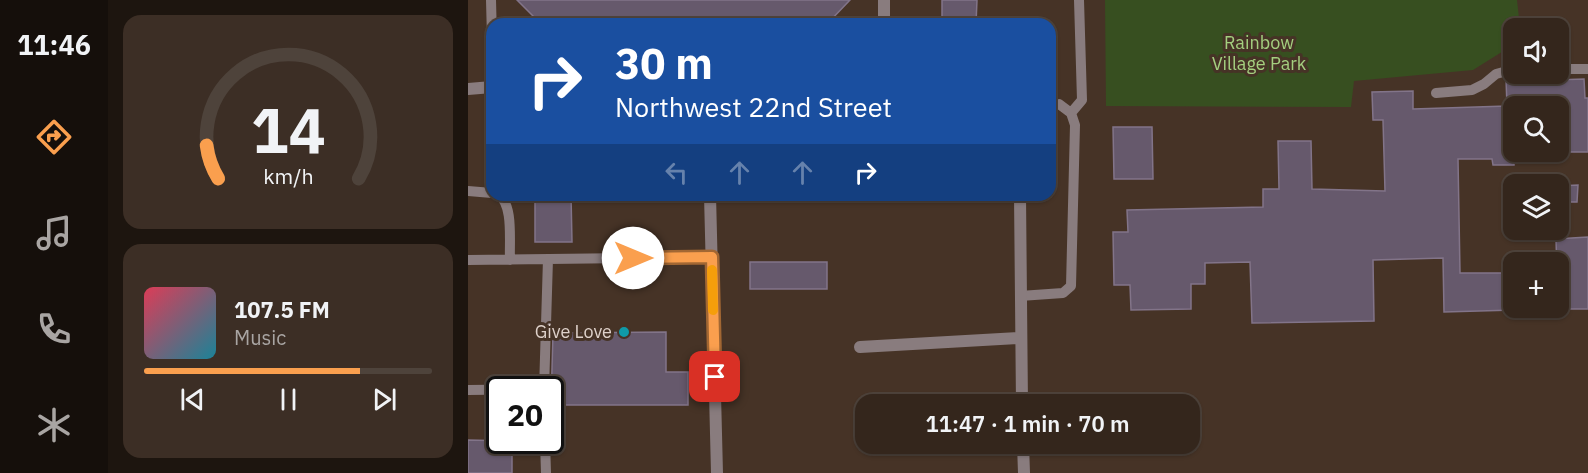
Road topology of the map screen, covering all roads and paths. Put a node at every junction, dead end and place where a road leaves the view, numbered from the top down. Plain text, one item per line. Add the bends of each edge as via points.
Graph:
1 (491, 0) edge
2 (884, 0) edge
3 (1079, 0) edge
4 (491, 18) edge
5 (884, 18) edge
6 (1569, 69) edge
7 (1588, 69) edge
8 (1503, 72) edge
9 (486, 88) edge
10 (468, 89) edge
11 (1436, 93) dead end
12 (1056, 105) edge
13 (1071, 113) junction
14 (468, 191) edge
15 (486, 192) edge
16 (506, 201) edge
17 (710, 201) edge
18 (1020, 201) edge
19 (712, 257) junction
20 (548, 259) junction
21 (468, 260) edge
22 (510, 260) junction
23 (1020, 296) junction
24 (1020, 338) junction
25 (860, 347) dead end
26 (544, 376) edge
27 (468, 390) edge
28 (486, 390) edge
29 (1022, 394) edge
30 (545, 454) edge
31 (1023, 454) edge
32 (546, 473) edge
33 (717, 473) edge
34 (1024, 473) edge

1 - 4 lane
2 - 5 street
3 - 13 lane via 1082,100
6 - 7 lane
8 - 11 lane via 1472,90
9 - 10 street
12 - 13 lane
13 - 23 lane via 1075,125 1071,286 1063,293
14 - 15 lane
16 - 22 lane
17 - 19 street
18 - 23 street
19 - 20 lane
19 - 33 street
20 - 22 lane
20 - 26 lane
21 - 22 lane
23 - 24 street
24 - 25 street
24 - 29 street
27 - 28 lane
30 - 32 lane
31 - 34 street

